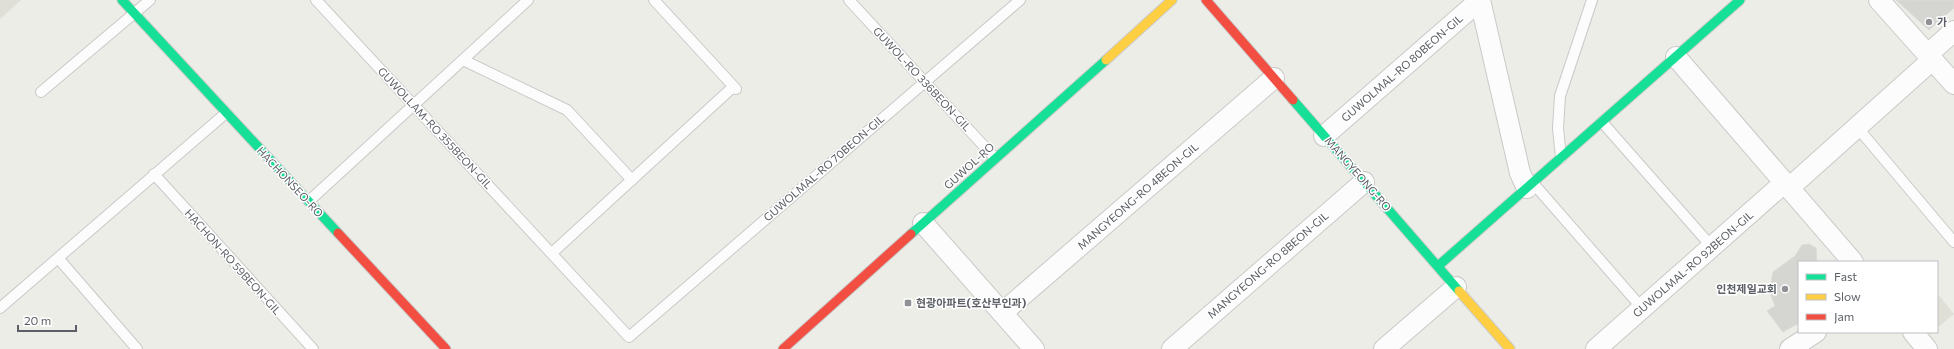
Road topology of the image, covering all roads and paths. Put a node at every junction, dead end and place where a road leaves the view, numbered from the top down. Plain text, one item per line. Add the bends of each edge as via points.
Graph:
1 (122, 0) edge
2 (150, 0) edge
3 (528, 0) edge
4 (654, 0) edge
5 (849, 0) edge
6 (1020, 0) edge
7 (1172, 0) edge
8 (1206, 0) edge
9 (1480, 0) edge
10 (1592, 0) edge
11 (1740, 0) edge
12 (1879, 0) edge
13 (319, 1) edge
14 (135, 14) junction
15 (1954, 31) edge
16 (1676, 57) junction
17 (1930, 57) junction
18 (463, 60) junction
19 (1274, 78) junction
20 (925, 82) junction
21 (1954, 84) edge
22 (41, 92) dead end
23 (414, 105) junction
24 (226, 113) junction
25 (1602, 122) junction
26 (1857, 127) junction
27 (1324, 136) junction
28 (995, 158) junction
29 (1561, 158) junction
30 (154, 174) junction
31 (632, 180) junction
32 (1364, 182) junction
33 (1787, 185) junction
34 (1530, 186) junction
35 (309, 202) junction
36 (923, 223) junction
37 (1954, 242) edge
38 (1712, 247) junction
39 (552, 253) junction
40 (58, 258) junction
41 (1852, 261) edge
42 (1438, 266) junction
43 (1456, 287) junction
44 (0, 308) edge
45 (1642, 308) junction
46 (1002, 313) junction
47 (1814, 333) edge
48 (1914, 333) edge
49 (629, 337) joint
50 (1031, 348) edge
51 (137, 349) edge
52 (312, 349) edge
53 (446, 349) edge
54 (783, 349) edge
55 (1172, 349) edge
56 (1384, 349) edge
57 (1510, 349) edge
58 (1596, 349) edge
59 (1790, 349) edge
60 (1927, 349) edge

1 - 14 street, HACHONSEO-RO
2 - 14 lane
3 - 18 lane
4 - 31 lane via 734,88
5 - 20 lane, GUWOL-RO 336BEON-GIL
6 - 20 lane, GUWOLMAL-RO 70BEON-GIL
7 - 28 street, GUWOL-RO
8 - 19 street, MANGYEONG-RO
9 - 27 street, GUWOLMAL-RO 80BEON-GIL
9 - 34 street, GUWOLMAL-RO 80BEON-GIL via 1520,173
10 - 29 lane via 1560,96 1558,128
11 - 16 street
12 - 17 street
13 - 23 lane, GUWOLLAM-RO 355BEON-GIL
14 - 22 lane via 121,23
14 - 24 street, HACHONSEO-RO
15 - 17 street, GUWOLMAL-RO 92BEON-GIL
16 - 25 street
16 - 33 street
17 - 21 street
17 - 26 street, GUWOLMAL-RO 92BEON-GIL
18 - 23 lane
18 - 31 lane via 567,110
19 - 27 street, MANGYEONG-RO
19 - 46 street, MANGYEONG-RO 4BEON-GIL
20 - 28 lane, GUWOL-RO 336BEON-GIL
20 - 49 lane, GUWOLMAL-RO 70BEON-GIL
23 - 35 lane
23 - 39 lane, GUWOLLAM-RO 355BEON-GIL
24 - 30 lane
24 - 35 street, HACHONSEO-RO
25 - 29 street
25 - 38 lane
26 - 33 street, GUWOLMAL-RO 92BEON-GIL
26 - 37 lane
27 - 32 street, MANGYEONG-RO
28 - 36 street, GUWOL-RO
29 - 34 street
30 - 40 lane
30 - 52 lane, HACHON-RO 59BEON-GIL
31 - 39 lane
32 - 42 street, MANGYEONG-RO
32 - 55 street, MANGYEONG-RO 8BEON-GIL
33 - 38 street, GUWOLMAL-RO 92BEON-GIL
33 - 41 street
34 - 42 street
34 - 45 lane
35 - 53 street, HACHONSEO-RO
36 - 46 street
36 - 54 street, GUWOL-RO
38 - 45 street, GUWOLMAL-RO 92BEON-GIL
39 - 49 lane, GUWOLLAM-RO 355BEON-GIL
40 - 44 lane
40 - 51 lane
42 - 43 street, MANGYEONG-RO
43 - 56 street
43 - 57 street, MANGYEONG-RO
45 - 58 street, GUWOLMAL-RO 92BEON-GIL
46 - 50 street
47 - 59 street
48 - 60 street

